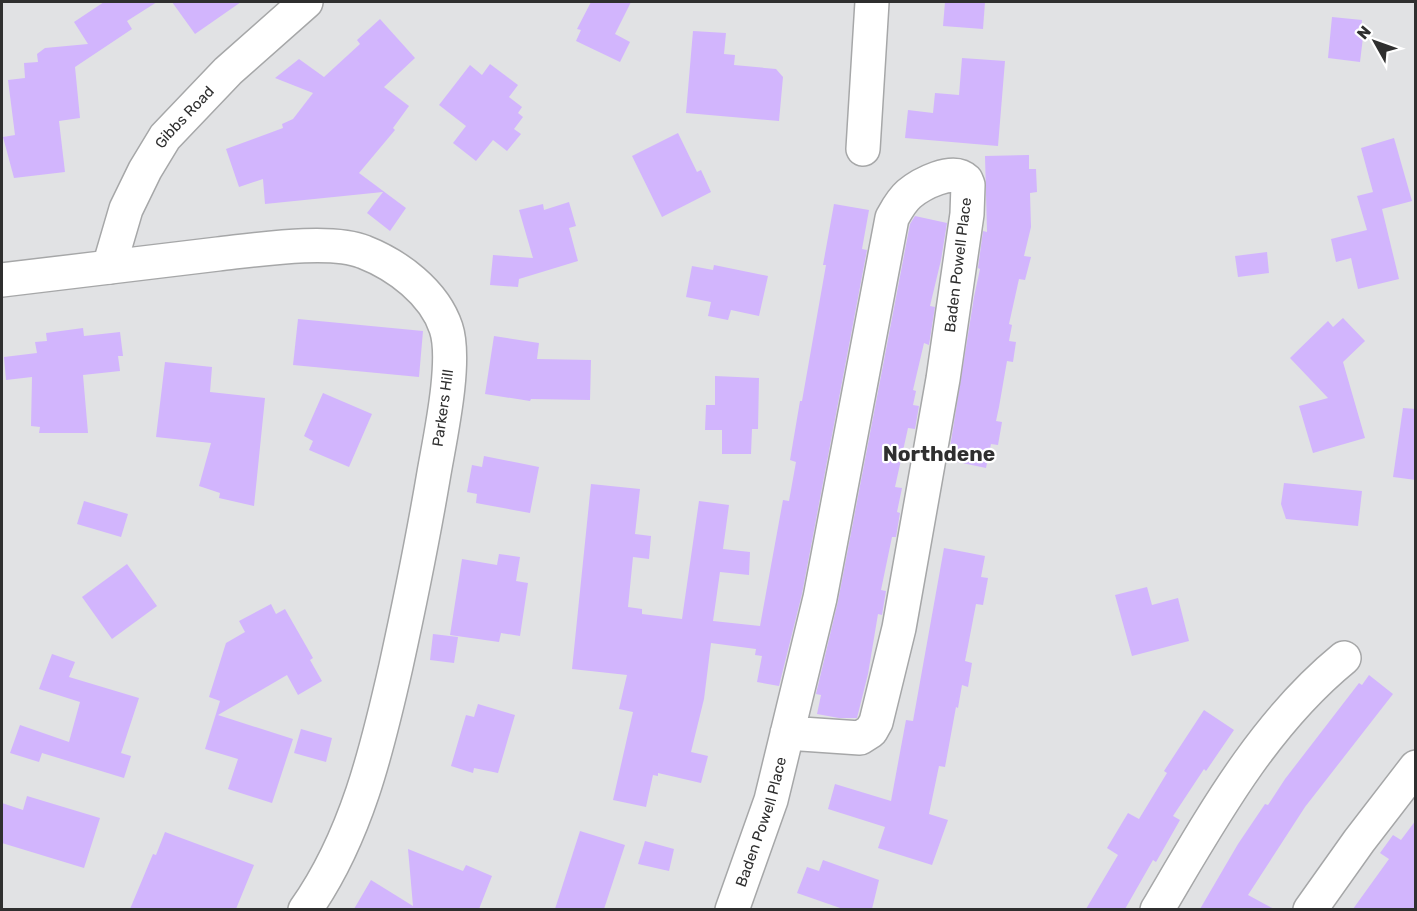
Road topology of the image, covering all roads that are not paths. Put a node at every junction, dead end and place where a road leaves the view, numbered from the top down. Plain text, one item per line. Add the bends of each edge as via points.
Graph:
1 (306, 2) edge
2 (872, 2) edge
3 (863, 148) dead end
4 (109, 267) junction
5 (2, 280) edge
6 (1344, 658) dead end
7 (788, 733) junction
8 (1416, 767) edge
9 (305, 909) edge
10 (732, 909) edge
11 (1157, 909) edge
12 (1310, 909) edge

1 - 4 street, Gibbs Road via 228,70 165,137 126,209
2 - 3 street
4 - 5 street, Parkers Hill
4 - 9 street, Parkers Hill via 320,245 361,250 413,282 431,300 446,328 449,363 442,427 415,580 381,733 341,846
6 - 11 street via 1294,704 1264,741
7 - 7 street, Baden Powell Place via 860,738 876,722 898,628 945,367 967,214 968,185 958,175 929,183 910,194 892,218 820,598
7 - 10 street, Baden Powell Place via 771,800
8 - 12 street

